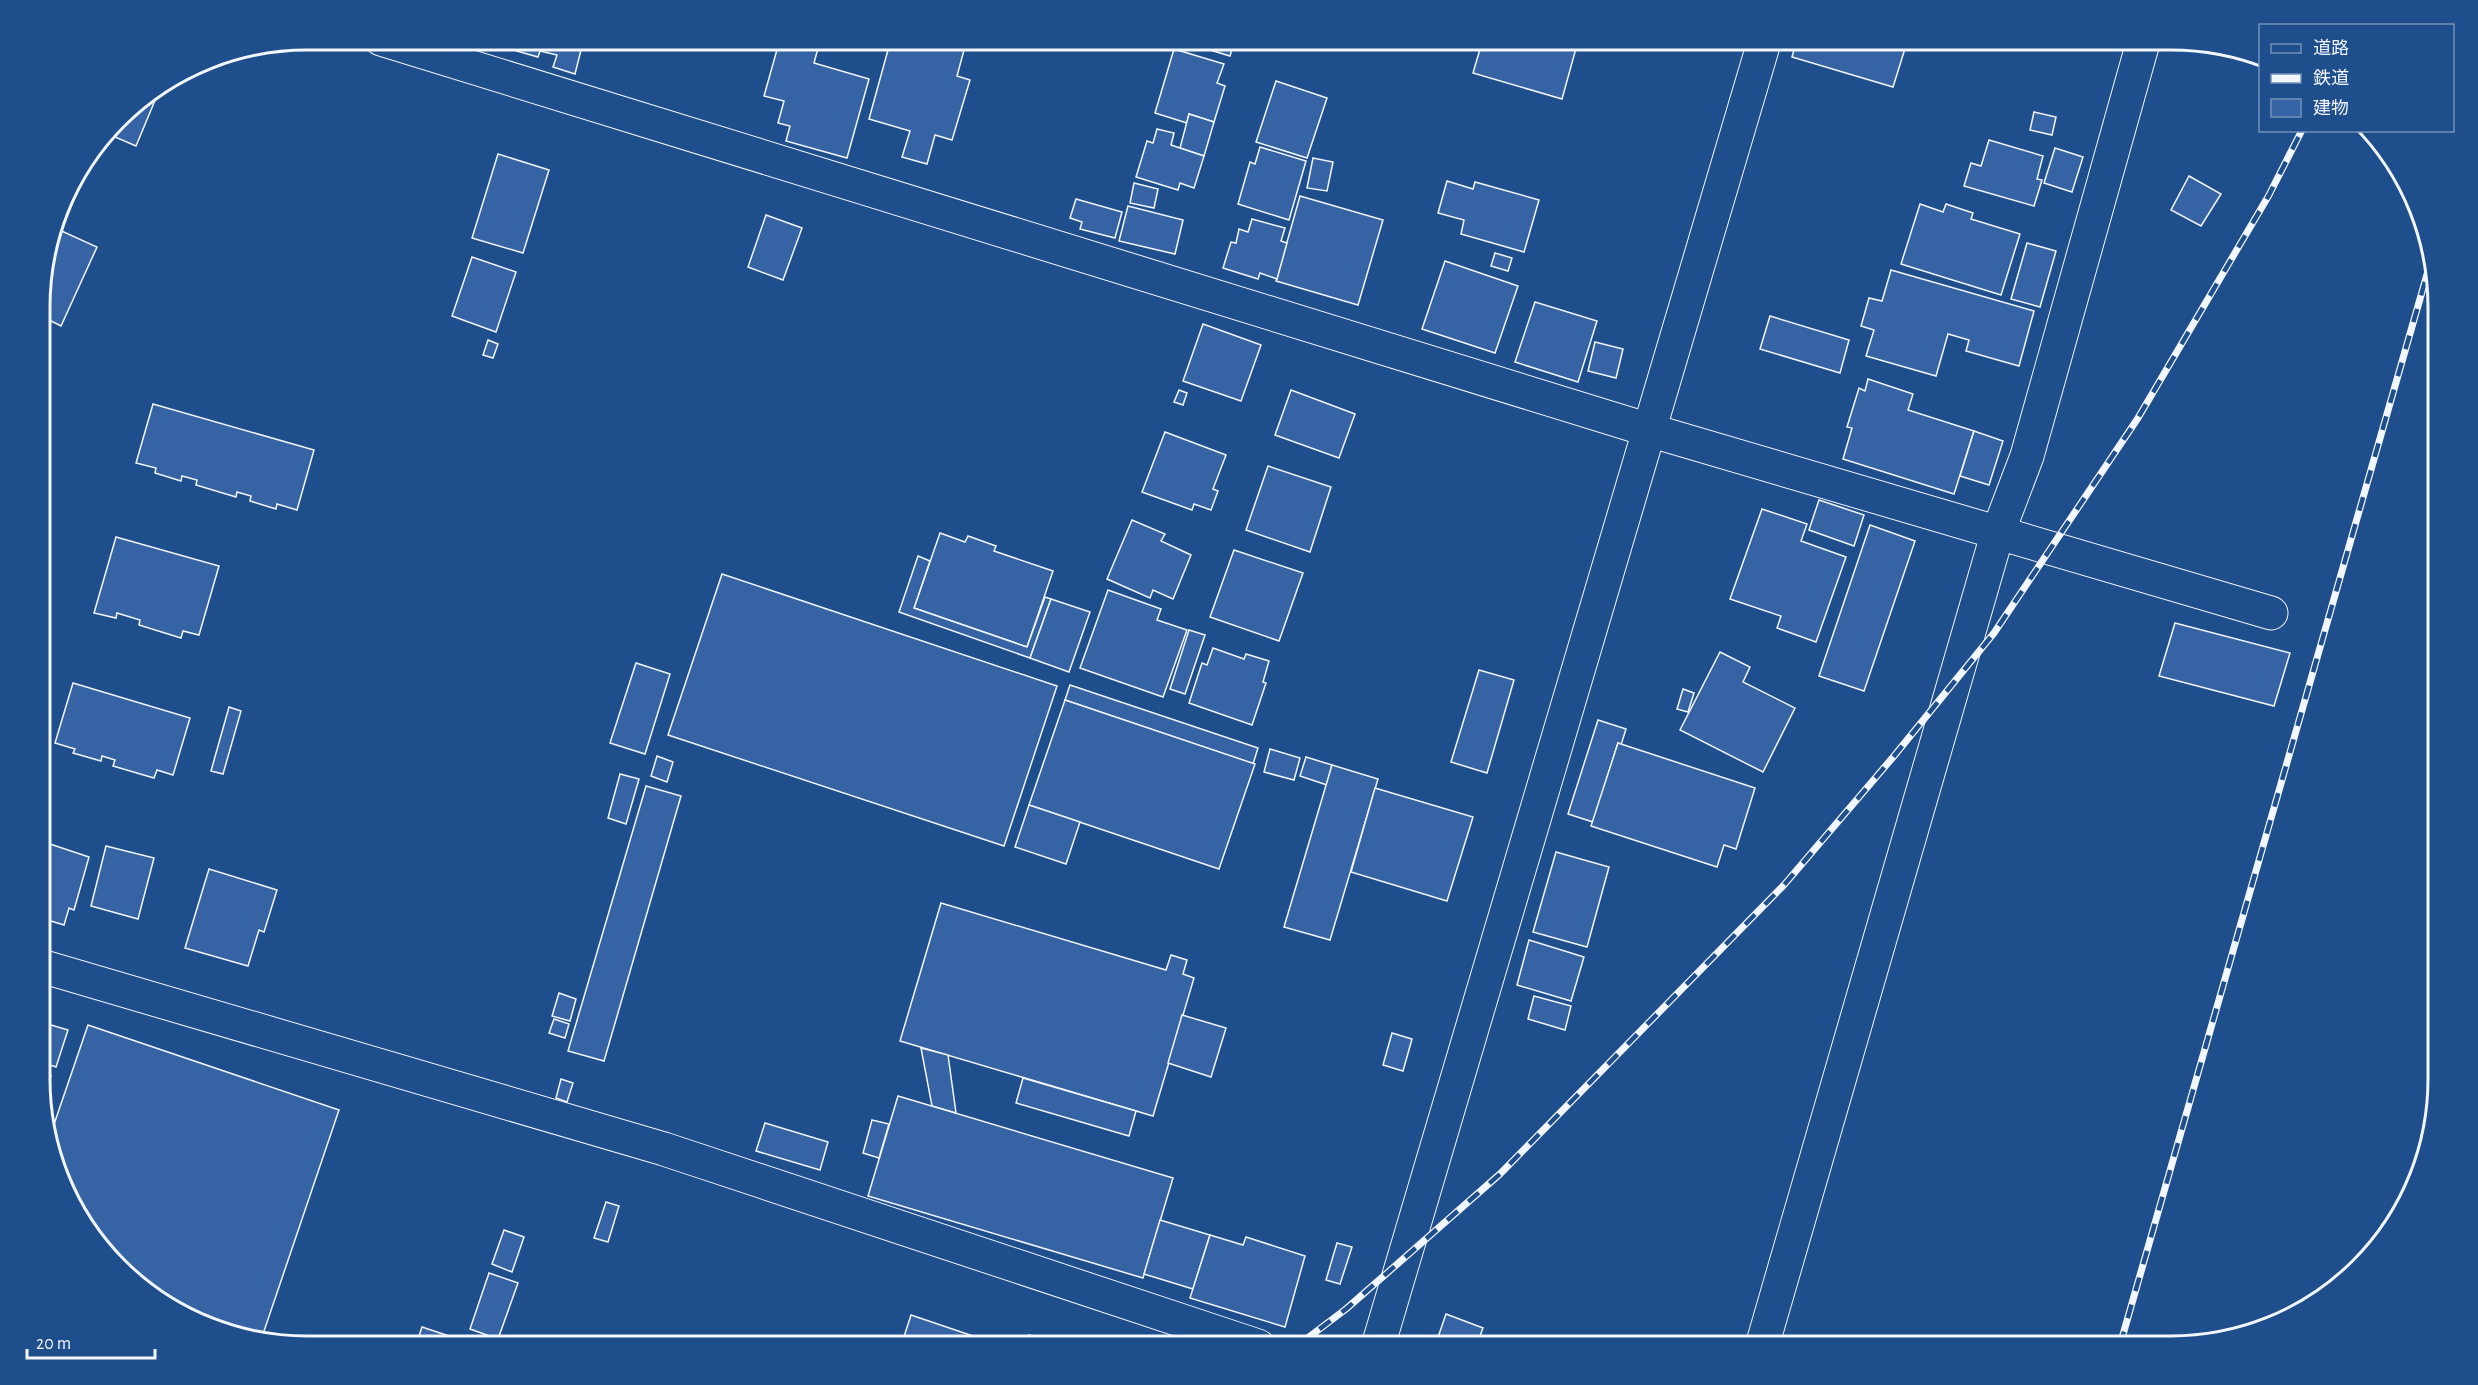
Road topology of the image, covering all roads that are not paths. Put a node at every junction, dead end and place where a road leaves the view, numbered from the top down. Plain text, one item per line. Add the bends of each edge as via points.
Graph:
1 (417, 50) edge
2 (1762, 50) edge
3 (2141, 50) edge
4 (1649, 430) junction
5 (1997, 535) junction
6 (2271, 613) dead end
7 (50, 969) edge
8 (1224, 1336) edge
9 (1381, 1336) edge
10 (1765, 1336) edge

1 - 4 street
2 - 4 street
3 - 5 street via 2027,456
4 - 5 street
4 - 9 street
5 - 6 street
5 - 10 street
7 - 8 street via 664,1149

